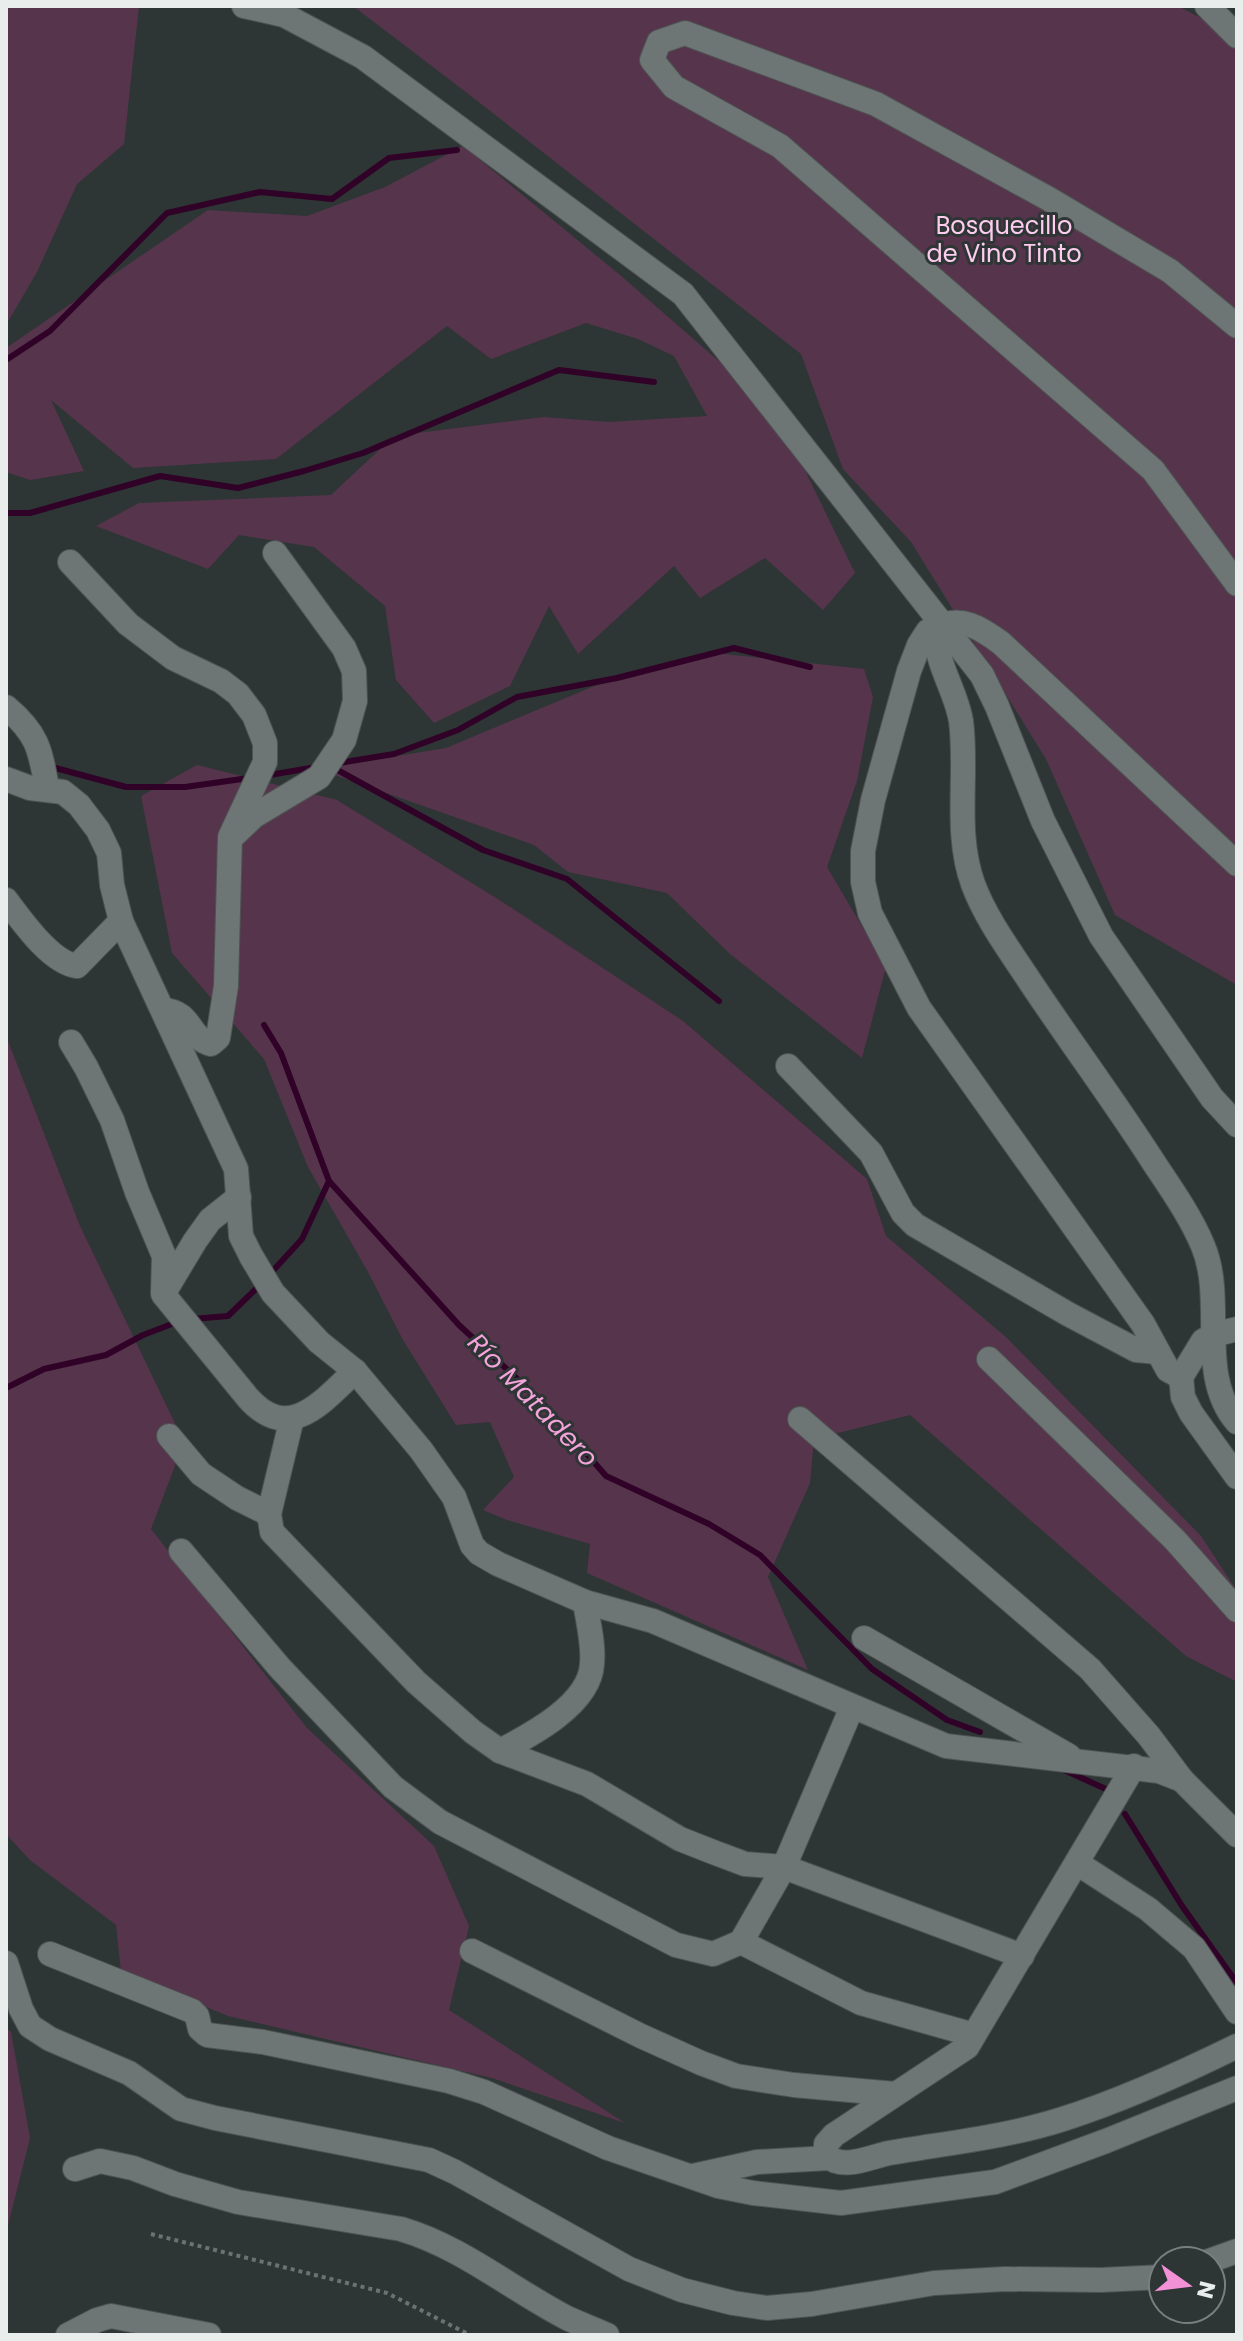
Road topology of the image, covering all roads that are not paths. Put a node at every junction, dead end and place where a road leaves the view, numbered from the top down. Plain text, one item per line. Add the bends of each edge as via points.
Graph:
1 (244, 6) edge
2 (1207, 6) edge
3 (1237, 36) edge
4 (1237, 326) edge
5 (275, 553) dead end
6 (70, 562) dead end
7 (1237, 584) edge
8 (940, 626) junction
9 (6, 707) edge
10 (6, 779) edge
11 (47, 788) junction
12 (230, 840) junction
13 (1237, 864) edge
14 (6, 900) edge
15 (121, 921) junction
16 (164, 1010) junction
17 (71, 1042) dead end
18 (788, 1066) dead end
19 (1212, 1098) junction
20 (1237, 1105) edge
21 (1237, 1125) edge
22 (239, 1197) junction
23 (163, 1294) junction
24 (1237, 1329) edge
25 (1213, 1335) junction
26 (1158, 1352) junction
27 (989, 1359) dead end
28 (355, 1371) junction
29 (1181, 1377) junction
30 (292, 1418) junction
31 (800, 1419) dead end
32 (1237, 1422) edge
33 (169, 1436) dead end
34 (1237, 1477) edge
35 (269, 1514) junction
36 (181, 1551) dead end
37 (585, 1602) junction
38 (1237, 1610) edge
39 (864, 1638) dead end
40 (852, 1707) junction
41 (500, 1751) junction
42 (1078, 1761) junction
43 (1134, 1766) junction
44 (1182, 1780) junction
45 (1237, 1835) edge
46 (1077, 1863) junction
47 (784, 1867) junction
48 (741, 1942) junction
49 (472, 1951) dead end
50 (50, 1954) dead end
51 (1022, 1956) junction
52 (6, 1963) edge
53 (1237, 2012) edge
54 (974, 2035) junction
55 (1237, 2046) edge
56 (1237, 2088) edge
57 (895, 2094) junction
58 (829, 2158) junction
59 (75, 2169) dead end
60 (689, 2177) junction
61 (1147, 2278) edge
62 (68, 2335) edge
63 (209, 2335) edge
64 (607, 2335) edge

1 - 8 street via 284,15 363,57 683,294
2 - 3 street
4 - 7 street via 1170,271 876,104 685,33 659,42 652,60 674,87 780,146 1153,470
5 - 12 street via 344,648 354,671 355,701 344,740 319,777 254,816
6 - 12 street via 128,624 173,658 221,681 254,715 265,743 265,762
8 - 13 street via 967,623 1001,643
8 - 19 street via 982,675 1043,821 1101,936
8 - 25 street via 935,639 960,718 964,834 972,881 1002,940 1193,1224 1211,1275
8 - 26 street via 928,631 919,645 873,800 863,851 870,913 919,1008
9 - 11 street via 34,736
10 - 11 street
11 - 15 street via 71,798 98,830 109,853
12 - 16 street via 226,986 218,1038 203,1042 181,1015
14 - 15 street via 54,955 70,965 77,966
15 - 16 street
16 - 22 street via 225,1140
17 - 23 street via 112,1120 164,1256
18 - 26 street via 871,1153 915,1225 1109,1336 1136,1350
19 - 20 street
19 - 21 street
22 - 23 street via 210,1220
22 - 28 street via 241,1236 273,1293
23 - 30 street via 258,1409
24 - 25 street
25 - 29 street via 1203,1341
25 - 32 street via 1218,1386
26 - 29 street via 1168,1370
27 - 38 street via 1175,1540
28 - 30 street via 314,1410
28 - 37 street via 454,1497 479,1553
29 - 34 street via 1191,1413
30 - 35 street
31 - 44 street via 1090,1669
33 - 35 street via 201,1474
35 - 41 street via 272,1532 416,1682
36 - 48 street via 280,1668 393,1787 440,1822 676,1945 713,1954
37 - 40 street via 653,1621
37 - 41 street via 593,1668 582,1694 537,1732
39 - 42 street
40 - 42 street via 946,1746
40 - 47 street
41 - 47 street via 587,1784 680,1839 745,1864
42 - 43 street
43 - 44 street
43 - 46 street
44 - 45 street
46 - 51 street
46 - 53 street via 1148,1909 1194,1948
47 - 48 street
47 - 51 street
48 - 54 street via 861,2003
49 - 57 street via 641,2036 736,2076
50 - 60 street via 192,2011 207,2035 449,2081
51 - 54 street
52 - 61 street via 30,2026 129,2073 181,2109 429,2160 629,2269 682,2290 767,2308 934,2283
54 - 57 street via 967,2047
55 - 58 street via 1164,2082 1062,2119 839,2164
56 - 60 street via 995,2182 841,2203 753,2193
57 - 58 street via 829,2139
58 - 60 street via 757,2162
59 - 64 street via 111,2163 238,2202 427,2237 567,2318
62 - 63 street via 111,2316

